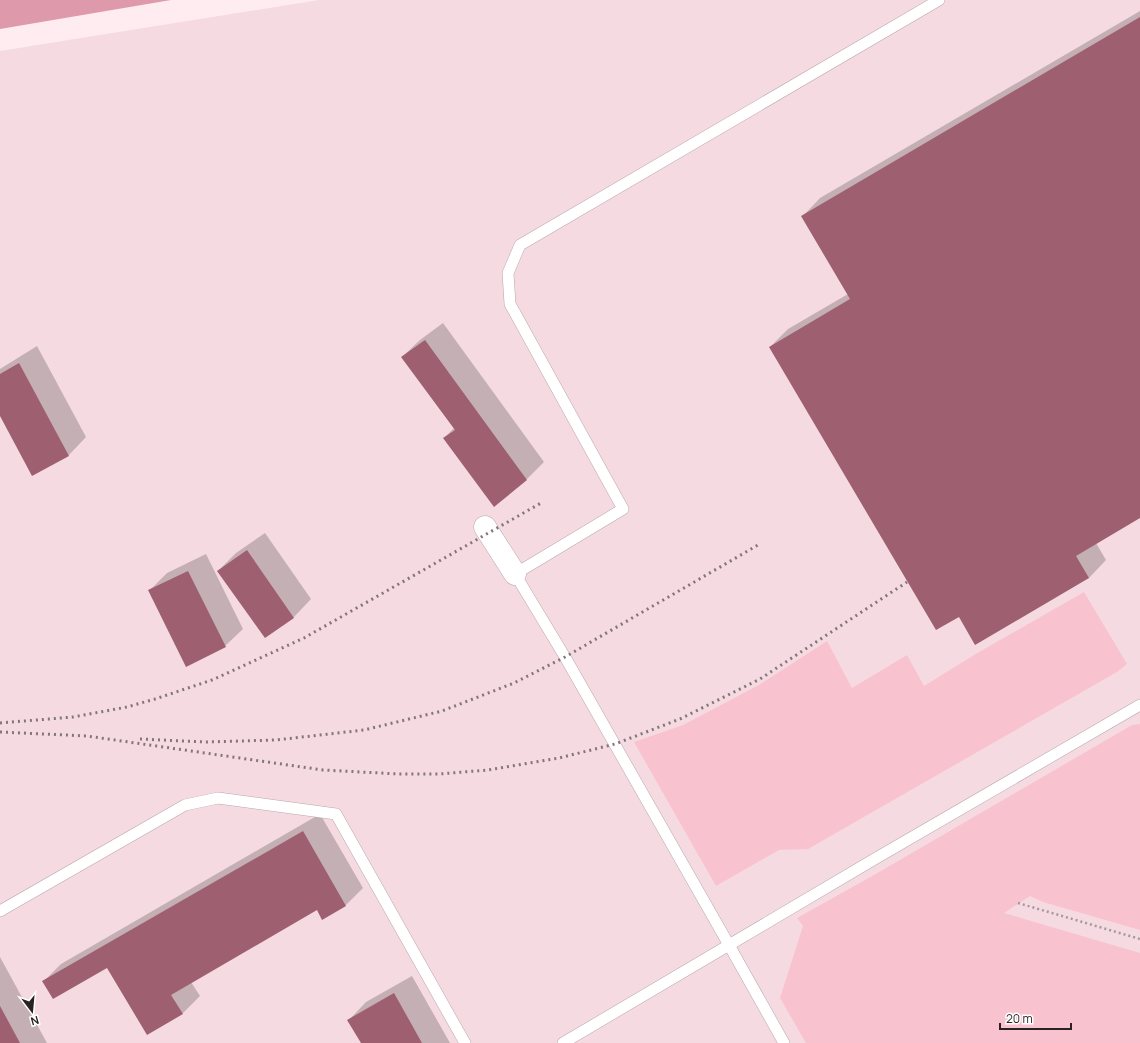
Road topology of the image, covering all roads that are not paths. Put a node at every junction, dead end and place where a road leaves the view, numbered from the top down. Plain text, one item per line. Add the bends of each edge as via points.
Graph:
1 (939, 0) edge
2 (485, 527) dead end
3 (515, 574) junction
4 (1140, 705) edge
5 (0, 911) edge
6 (729, 945) junction
7 (465, 1043) edge
8 (563, 1043) edge
9 (784, 1043) edge

1 - 3 lane via 520,246 508,273 510,304 623,509
2 - 3 street
3 - 6 lane
4 - 6 lane
5 - 7 lane via 185,805 218,798 336,814
6 - 8 lane
6 - 9 lane

